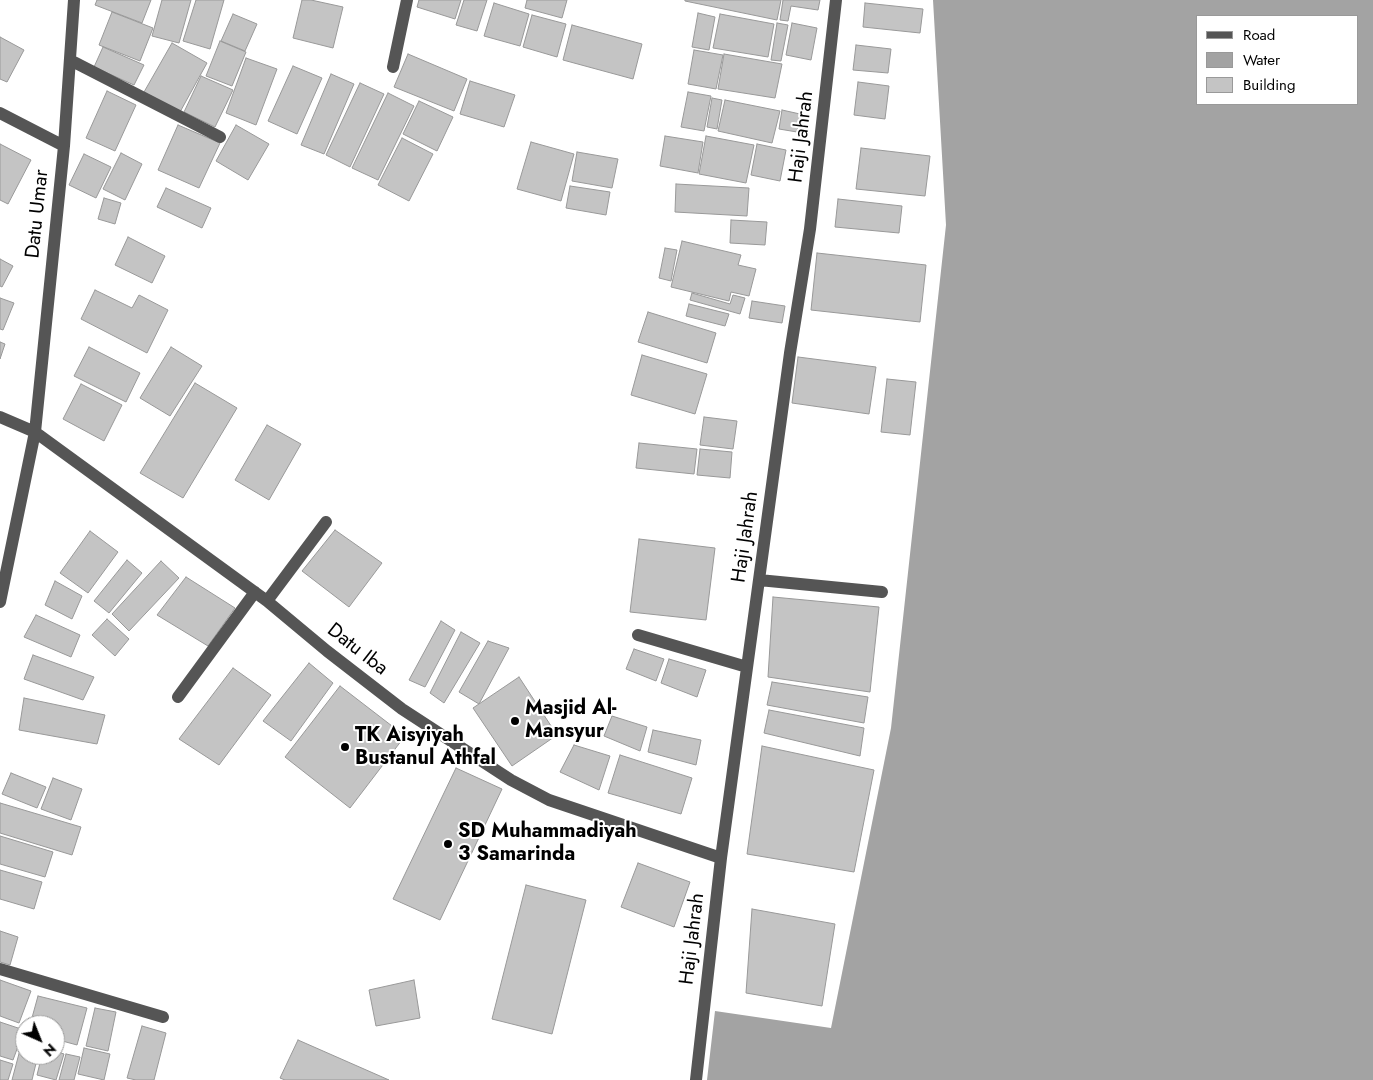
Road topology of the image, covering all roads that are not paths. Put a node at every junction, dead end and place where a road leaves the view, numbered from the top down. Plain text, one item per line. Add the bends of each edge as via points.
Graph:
1 (74, 0) edge
2 (407, 0) edge
3 (836, 0) edge
4 (70, 60) junction
5 (393, 67) dead end
6 (0, 113) edge
7 (220, 137) dead end
8 (64, 146) junction
9 (0, 417) edge
10 (36, 432) junction
11 (326, 522) dead end
12 (759, 580) junction
13 (256, 592) junction
14 (882, 592) dead end
15 (267, 601) junction
16 (0, 602) edge
17 (638, 635) dead end
18 (747, 667) junction
19 (178, 697) dead end
20 (721, 858) junction
21 (0, 970) edge
22 (163, 1018) dead end
23 (696, 1080) edge

1 - 4 street, Datu Umar
2 - 5 street
3 - 12 street, Haji Jahrah via 810,229
4 - 7 street
4 - 8 street, Datu Umar
6 - 8 street
8 - 10 street, Datu Umar
9 - 10 street, Datu Iba
10 - 13 street, Datu Iba
10 - 16 street, Datu Umar
11 - 15 street
12 - 14 street
12 - 18 street, Haji Jahrah
13 - 15 street, Datu Iba
13 - 19 street
15 - 20 street, Datu Iba via 402,709 511,780 549,800
17 - 18 street
18 - 20 street, Haji Jahrah
20 - 23 street, Haji Jahrah
21 - 22 street

